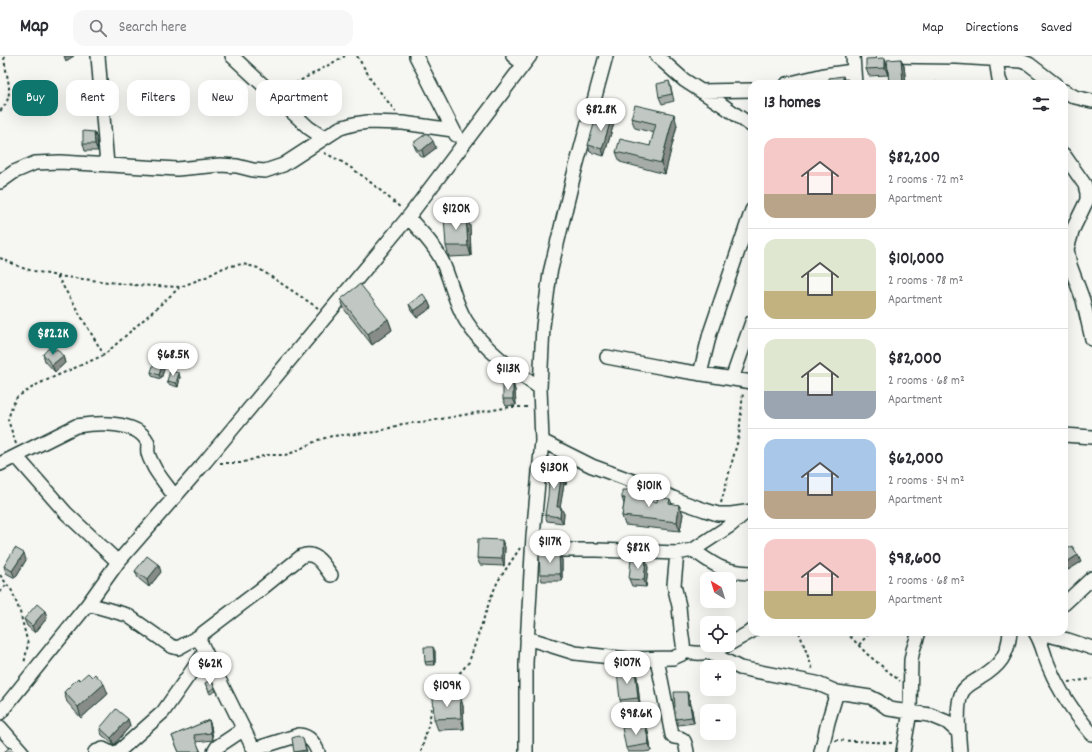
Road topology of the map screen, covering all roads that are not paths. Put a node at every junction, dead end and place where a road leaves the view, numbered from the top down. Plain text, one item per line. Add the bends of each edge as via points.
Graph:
1 (98, 56) edge
2 (232, 56) edge
3 (416, 56) edge
4 (606, 56) edge
5 (657, 56) edge
6 (853, 56) edge
7 (883, 56) edge
8 (522, 59) edge
9 (996, 60) junction
10 (854, 78) edge
11 (824, 80) edge
12 (999, 80) edge
13 (1050, 80) edge
14 (748, 90) edge
15 (700, 91) junction
16 (1068, 93) edge
17 (1092, 101) edge
18 (748, 123) edge
19 (453, 130) junction
20 (324, 138) junction
21 (462, 145) junction
22 (1068, 161) edge
23 (107, 165) junction
24 (1, 180) edge
25 (409, 216) junction
26 (748, 222) edge
27 (1068, 242) edge
28 (1068, 259) edge
29 (1092, 339) edge
30 (748, 346) edge
31 (607, 357) dead end
32 (700, 374) junction
33 (742, 381) edge
34 (540, 388) junction
35 (1068, 435) edge
36 (1092, 437) edge
37 (542, 441) junction
38 (17, 455) junction
39 (0, 464) edge
40 (175, 497) junction
41 (748, 512) edge
42 (527, 548) junction
43 (692, 550) junction
44 (677, 553) junction
45 (118, 562) junction
46 (748, 573) edge
47 (331, 575) dead end
48 (1092, 578) edge
49 (1068, 600) edge
50 (88, 604) junction
51 (748, 633) edge
52 (918, 636) edge
53 (1010, 636) edge
54 (1037, 636) edge
55 (1052, 636) edge
56 (198, 637) junction
57 (528, 638) junction
58 (736, 640) edge
59 (1092, 648) edge
60 (684, 650) junction
61 (205, 652) junction
62 (710, 653) joint
63 (657, 659) junction
64 (836, 692) junction
65 (910, 712) junction
66 (0, 713) edge
67 (0, 727) edge
68 (244, 729) junction
69 (959, 734) junction
70 (1092, 734) edge
71 (904, 748) edge
72 (22, 752) edge
73 (96, 752) edge
74 (109, 752) edge
75 (118, 752) edge
76 (214, 752) edge
77 (318, 752) edge
78 (526, 752) edge
79 (687, 752) edge
80 (821, 752) edge
81 (960, 752) edge

1 - 23 street
2 - 20 street via 273,96
3 - 19 street
4 - 34 street via 550,273 543,326
5 - 15 street
6 - 10 street
7 - 9 street
8 - 21 street
9 - 12 street
9 - 13 street via 1013,60 1029,64
10 - 11 street
14 - 15 street
15 - 18 street
16 - 17 street
19 - 20 street via 403,123 368,122 340,128
19 - 21 street
20 - 23 street via 283,165 265,170 220,165 177,169
21 - 25 street
22 - 27 street via 1085,185 1087,193 1087,200
23 - 24 street via 35,163
25 - 34 street via 442,261 453,296 482,343
25 - 40 street
26 - 32 street via 710,333
28 - 29 street via 1083,300
30 - 33 street
31 - 32 street
32 - 33 street
34 - 37 street
35 - 36 street
37 - 41 street via 592,466 682,502 718,514
37 - 42 street
38 - 39 street
38 - 40 street via 76,426 116,425 136,429 148,442 148,453 156,470
38 - 45 street via 66,512
40 - 45 street
41 - 43 street
42 - 44 street
42 - 57 street
43 - 44 street
43 - 46 street via 714,565 729,571
44 - 60 street via 674,585
45 - 50 street
47 - 56 street via 316,557 306,554
48 - 49 street
50 - 56 street via 126,614 174,648 182,647
50 - 66 street
51 - 58 street
52 - 65 street via 913,650
53 - 69 street via 1005,655 998,665 963,691 960,697
54 - 70 street via 1056,683
55 - 59 street
56 - 61 street
57 - 63 street via 575,653 628,659
57 - 78 street
60 - 62 street via 694,654
60 - 63 street via 682,654 673,658
61 - 68 street
61 - 75 street via 163,712
62 - 64 street via 740,668 816,683
63 - 79 street via 672,735 684,740
64 - 65 street via 870,697 889,709
64 - 80 street
65 - 69 street via 938,718
65 - 71 street
67 - 72 street
68 - 76 street via 217,747
68 - 77 street via 250,744 255,748 304,735 312,741
69 - 81 street
73 - 74 street via 103,749

